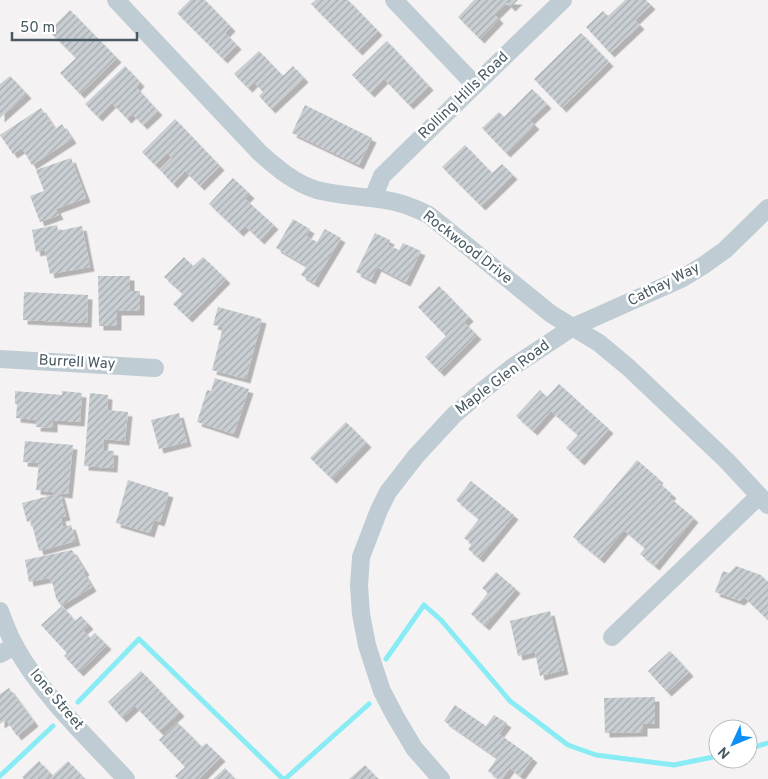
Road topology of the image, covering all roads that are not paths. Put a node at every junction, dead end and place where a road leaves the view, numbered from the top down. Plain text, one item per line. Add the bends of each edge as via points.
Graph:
1 (116, 0) edge
2 (394, 0) edge
3 (563, 0) edge
4 (475, 85) junction
5 (373, 198) junction
6 (768, 208) edge
7 (573, 327) junction
8 (0, 359) edge
9 (155, 368) dead end
10 (764, 500) edge
11 (0, 611) edge
12 (612, 637) dead end
13 (7, 650) edge
14 (126, 779) edge
15 (441, 779) edge

1 - 5 street, Rockwood Drive via 260,153 280,170 316,190
2 - 4 street
3 - 4 street, Rolling Hills Road
4 - 5 street, Rolling Hills Road via 382,176
5 - 7 street, Rockwood Drive via 429,215 551,314
6 - 7 street, Cathay Way via 725,250 682,279
7 - 10 street, Rockwood Drive via 629,368
7 - 15 street, Maple Glen Road via 482,390 416,456 388,492 361,557 361,614 382,691 414,748
8 - 9 street, Burrell Way
10 - 12 street, Rockwood Drive
11 - 13 street, Ione Street
13 - 14 street, Ione Street

